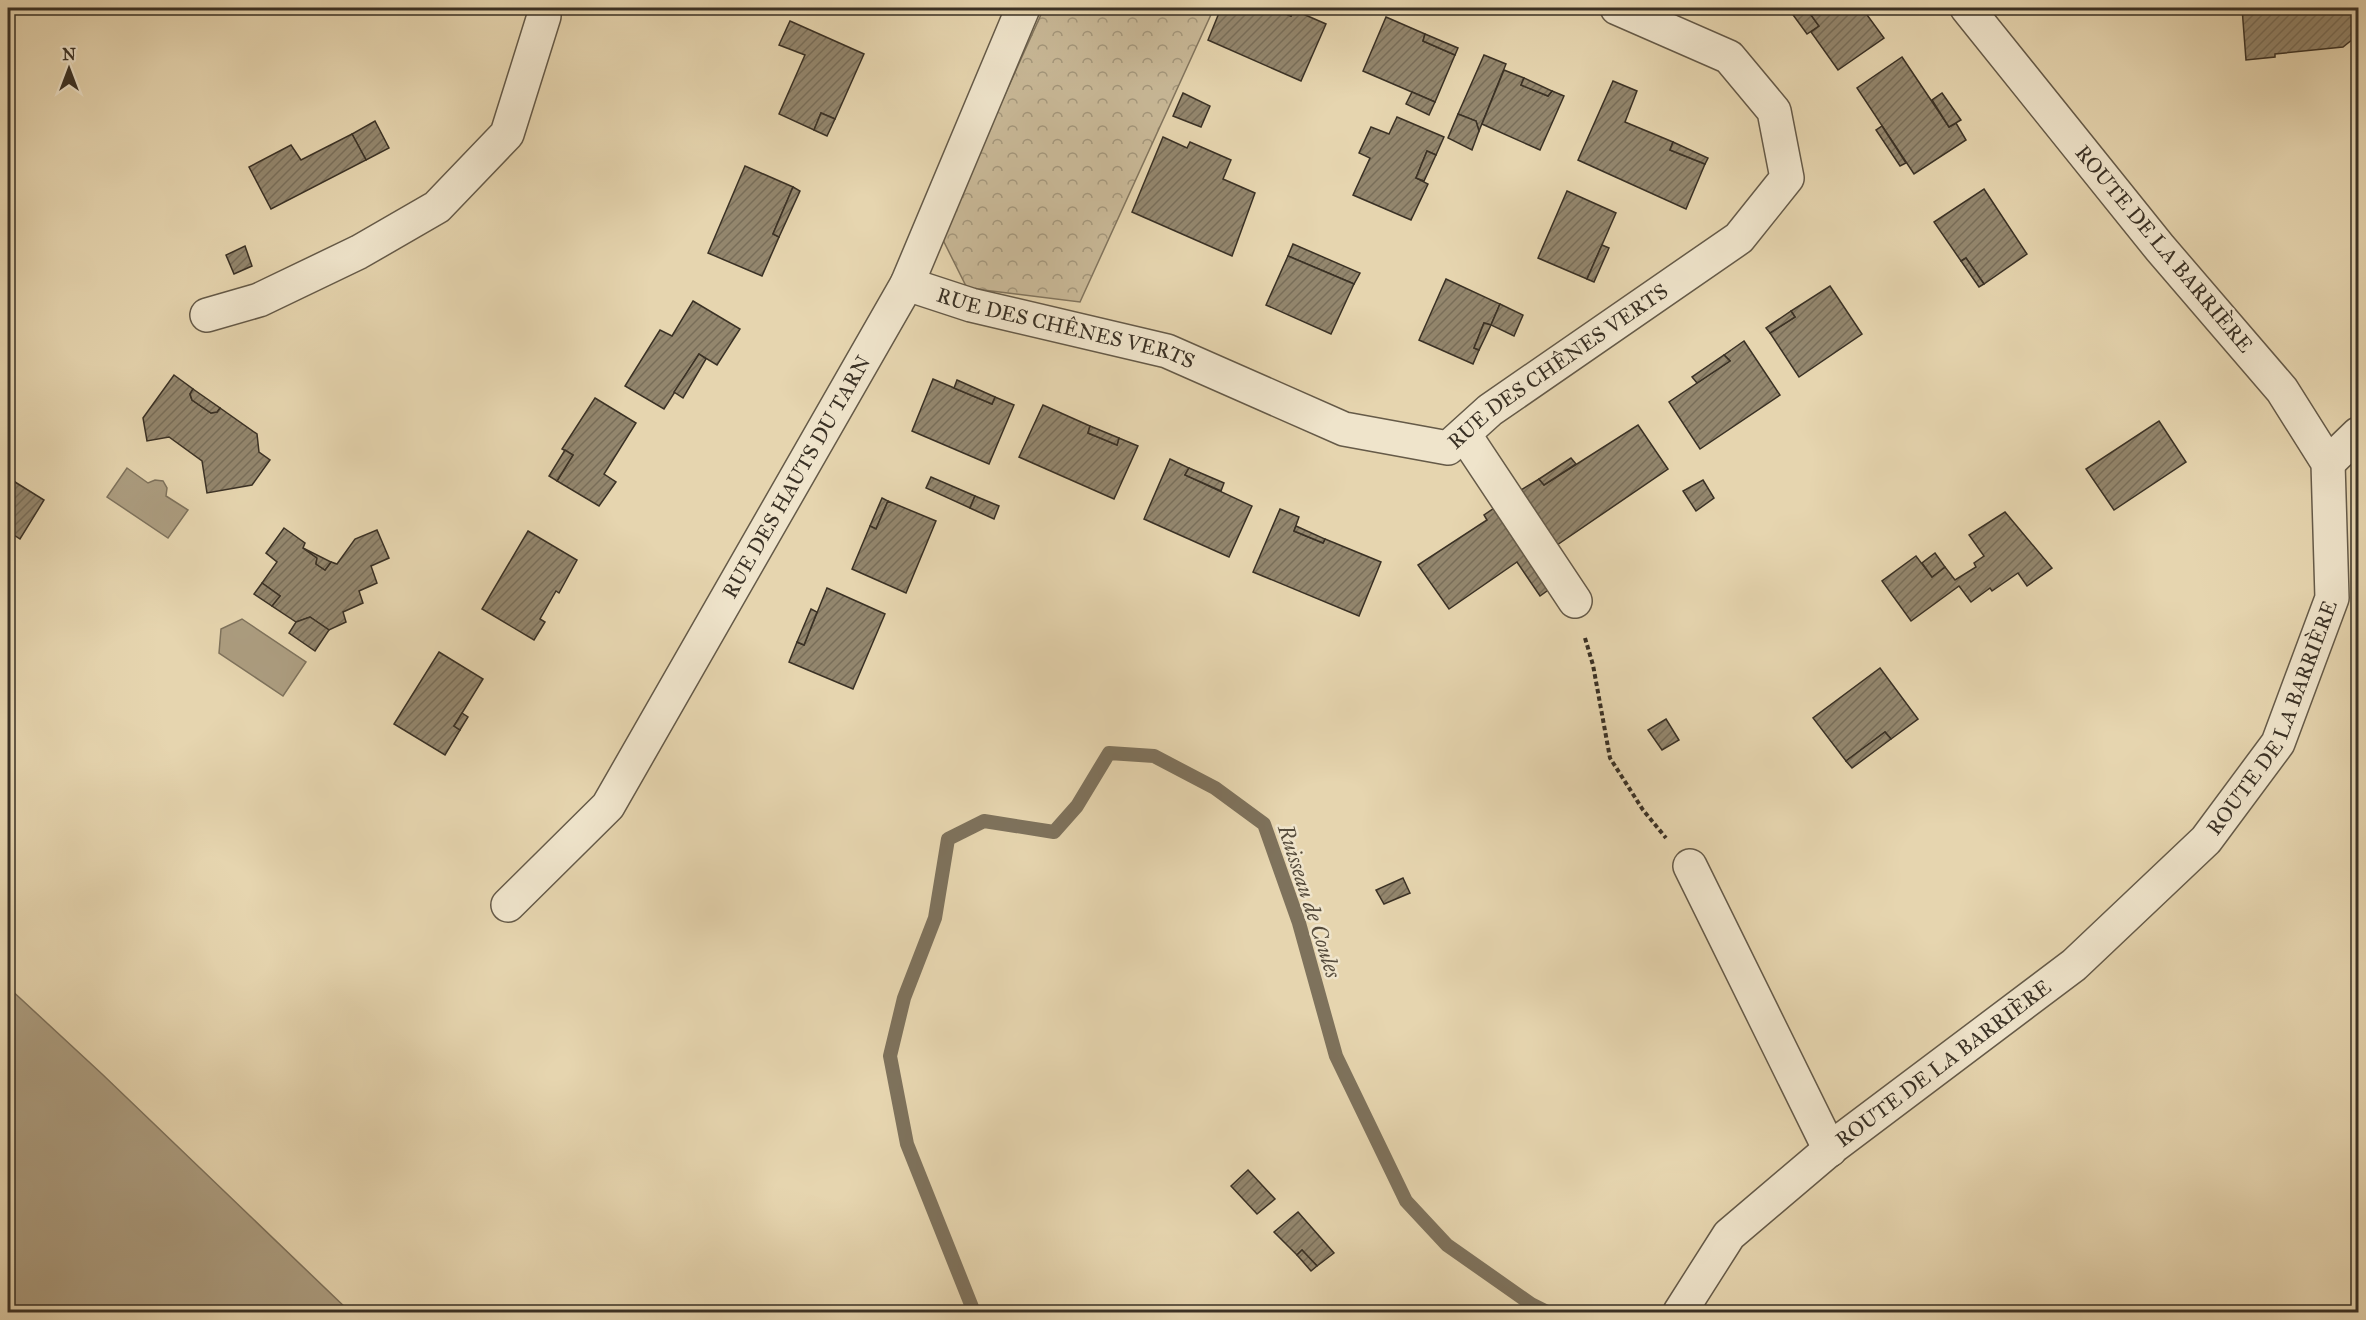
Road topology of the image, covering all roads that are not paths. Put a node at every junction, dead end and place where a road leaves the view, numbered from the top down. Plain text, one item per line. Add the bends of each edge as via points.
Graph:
1 (543, 8) edge
2 (1023, 8) edge
3 (1617, 8) edge
4 (1967, 8) edge
5 (907, 284) junction
6 (207, 315) dead end
7 (1464, 434) junction
8 (2358, 434) edge
9 (2328, 463) junction
10 (1575, 601) road end
11 (1690, 866) road end
12 (508, 905) dead end
13 (1830, 1150) junction
14 (1680, 1312) edge

1 - 6 street via 544,16 507,134 437,207 359,252 259,300
2 - 5 street, RUE DES HAUTS DU TARN
3 - 7 street, RUE DES CHÊNES VERTS via 1729,57 1774,111 1787,178 1739,238 1490,410
4 - 9 street, ROUTE DE LA BARRIÈRE via 2160,248 2282,390
5 - 7 street, RUE DES CHÊNES VERTS via 971,304 1167,351 1344,429 1448,448
5 - 12 street, RUE DES HAUTS DU TARN via 608,806
7 - 10 street
8 - 9 street
9 - 13 street, ROUTE DE LA BARRIÈRE via 2332,598 2278,742 2206,840 2074,965
11 - 13 street
13 - 14 street, ROUTE DE LA BARRIÈRE via 1729,1235

